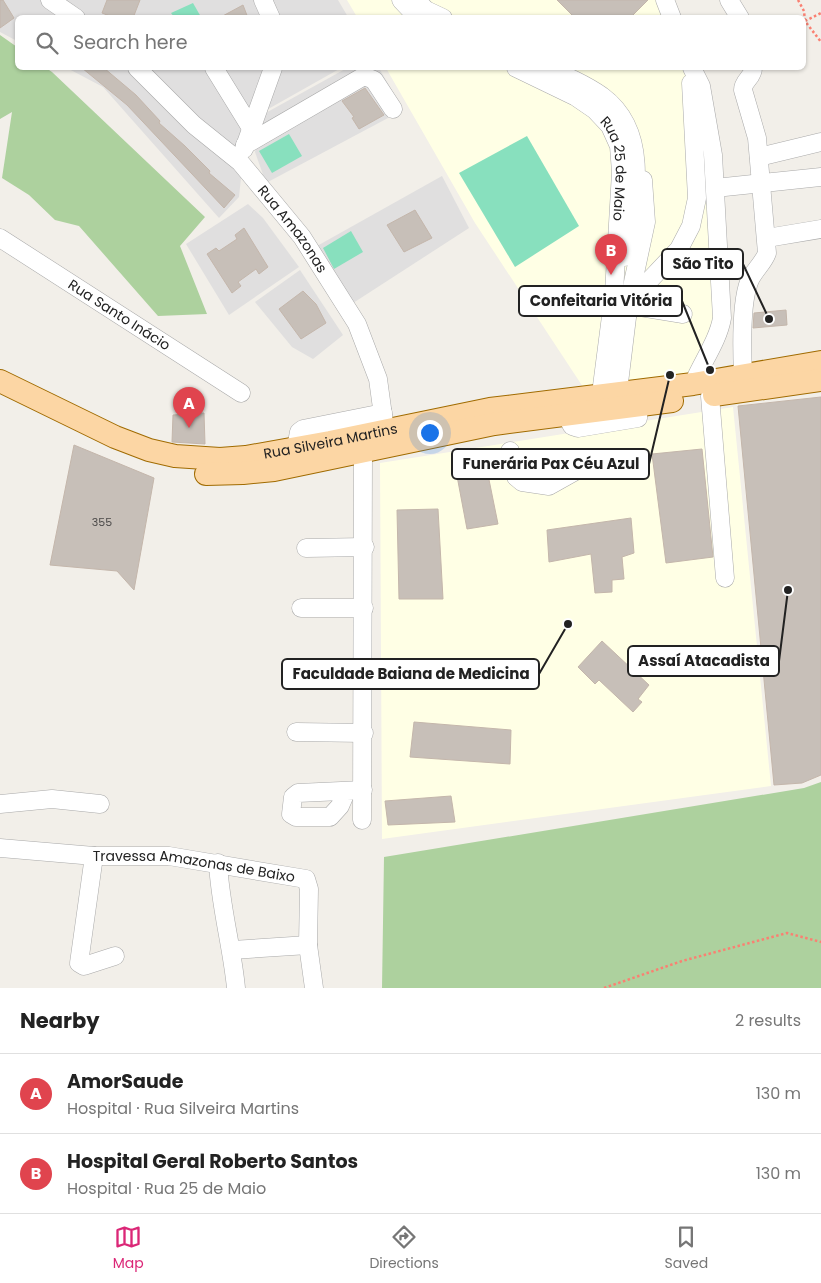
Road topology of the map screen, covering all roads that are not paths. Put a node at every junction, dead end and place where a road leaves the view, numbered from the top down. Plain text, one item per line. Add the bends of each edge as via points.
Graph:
1 (50, 0) edge
2 (263, 0) edge
3 (401, 0) edge
4 (416, 0) edge
5 (665, 0) edge
6 (729, 0) edge
7 (72, 15) edge
8 (270, 15) edge
9 (415, 15) edge
10 (437, 15) edge
11 (671, 15) edge
12 (738, 15) edge
13 (140, 70) edge
14 (215, 70) edge
15 (272, 70) edge
16 (520, 70) edge
17 (551, 70) edge
18 (690, 70) edge
19 (691, 70) edge
20 (753, 70) edge
21 (393, 109) dead end
22 (248, 136) junction
23 (821, 142) edge
24 (758, 158) junction
25 (636, 159) junction
26 (240, 162) junction
27 (821, 178) edge
28 (760, 183) junction
29 (715, 188) junction
30 (821, 229) edge
31 (0, 238) edge
32 (766, 238) junction
33 (614, 293) junction
34 (683, 314) dead end
35 (624, 316) junction
36 (821, 362) edge
37 (743, 376) junction
38 (821, 380) edge
39 (0, 381) edge
40 (701, 390) junction
41 (241, 393) dead end
42 (0, 398) edge
43 (609, 399) junction
44 (639, 405) junction
45 (566, 415) junction
46 (384, 422) junction
47 (510, 450) dead end
48 (364, 452) junction
49 (574, 472) dead end
50 (365, 547) junction
51 (306, 548) dead end
52 (725, 578) dead end
53 (300, 608) dead end
54 (364, 608) junction
55 (364, 670) junction
56 (302, 672) dead end
57 (296, 732) dead end
58 (364, 733) junction
59 (0, 804) edge
60 (100, 804) dead end
61 (362, 820) dead end
62 (0, 848) edge
63 (94, 856) junction
64 (218, 863) junction
65 (308, 945) junction
66 (232, 950) junction
67 (115, 956) dead end
68 (236, 988) edge
69 (314, 988) edge

1 - 7 street
2 - 8 street
3 - 9 street
4 - 10 street
5 - 11 street
6 - 12 street
13 - 26 street, Rua Amazonas via 194,125
14 - 22 street
15 - 22 street
16 - 33 street, Rua 25 de Maio via 586,103 604,118 616,137 621,172
17 - 25 street via 611,103 631,132
18 - 35 street, Rua 25 de Maio via 695,212 686,238 647,283
19 - 29 street via 701,86
20 - 24 street via 743,90 754,122
21 - 22 street via 374,80 364,76
22 - 26 street
23 - 24 street
24 - 28 street
25 - 33 street via 631,220
25 - 35 street via 643,178 646,222
26 - 46 street, Rua Amazonas via 302,237 357,324 378,379
27 - 28 street
28 - 29 street
28 - 32 street
29 - 40 street via 722,318 720,331 702,360
30 - 32 street
31 - 41 street, Rua Santo Inácio
32 - 37 street via 768,253 746,291
33 - 35 street, Rua 25 de Maio
34 - 35 street
35 - 43 street, Rua 25 de Maio
36 - 37 main road, Rua Silveira Martins
37 - 40 main road, Rua Silveira Martins
38 - 40 main road, Rua Silveira Martins
39 - 46 main road, Rua Silveira Martins via 115,437 175,456 220,459 296,448
40 - 43 main road, Rua Silveira Martins
40 - 44 main road, Rua Silveira Martins
40 - 52 street
42 - 48 main road, Rua Silveira Martins via 114,453 177,471 201,474 274,470
43 - 44 main road, Rua Silveira Martins
43 - 45 main road, Rua Silveira Martins
43 - 46 main road, Rua Silveira Martins
44 - 45 street via 638,418 578,428 572,426
45 - 48 main road, Rua Silveira Martins via 494,424
47 - 49 street via 516,477 522,482 549,486
48 - 50 street
50 - 51 street
50 - 54 street
53 - 54 street
54 - 55 street
55 - 56 street
55 - 58 street
57 - 58 street
58 - 61 street via 354,791
59 - 60 street via 52,799
62 - 63 street, Travessa Amazonas de Baixo
63 - 64 street, Travessa Amazonas de Baixo via 169,856
63 - 67 street via 79,963 84,966
64 - 65 street, Travessa Amazonas de Baixo via 306,879 310,889
64 - 66 street via 219,889
65 - 66 street
65 - 69 street, Travessa Amazonas de Baixo
66 - 68 street

